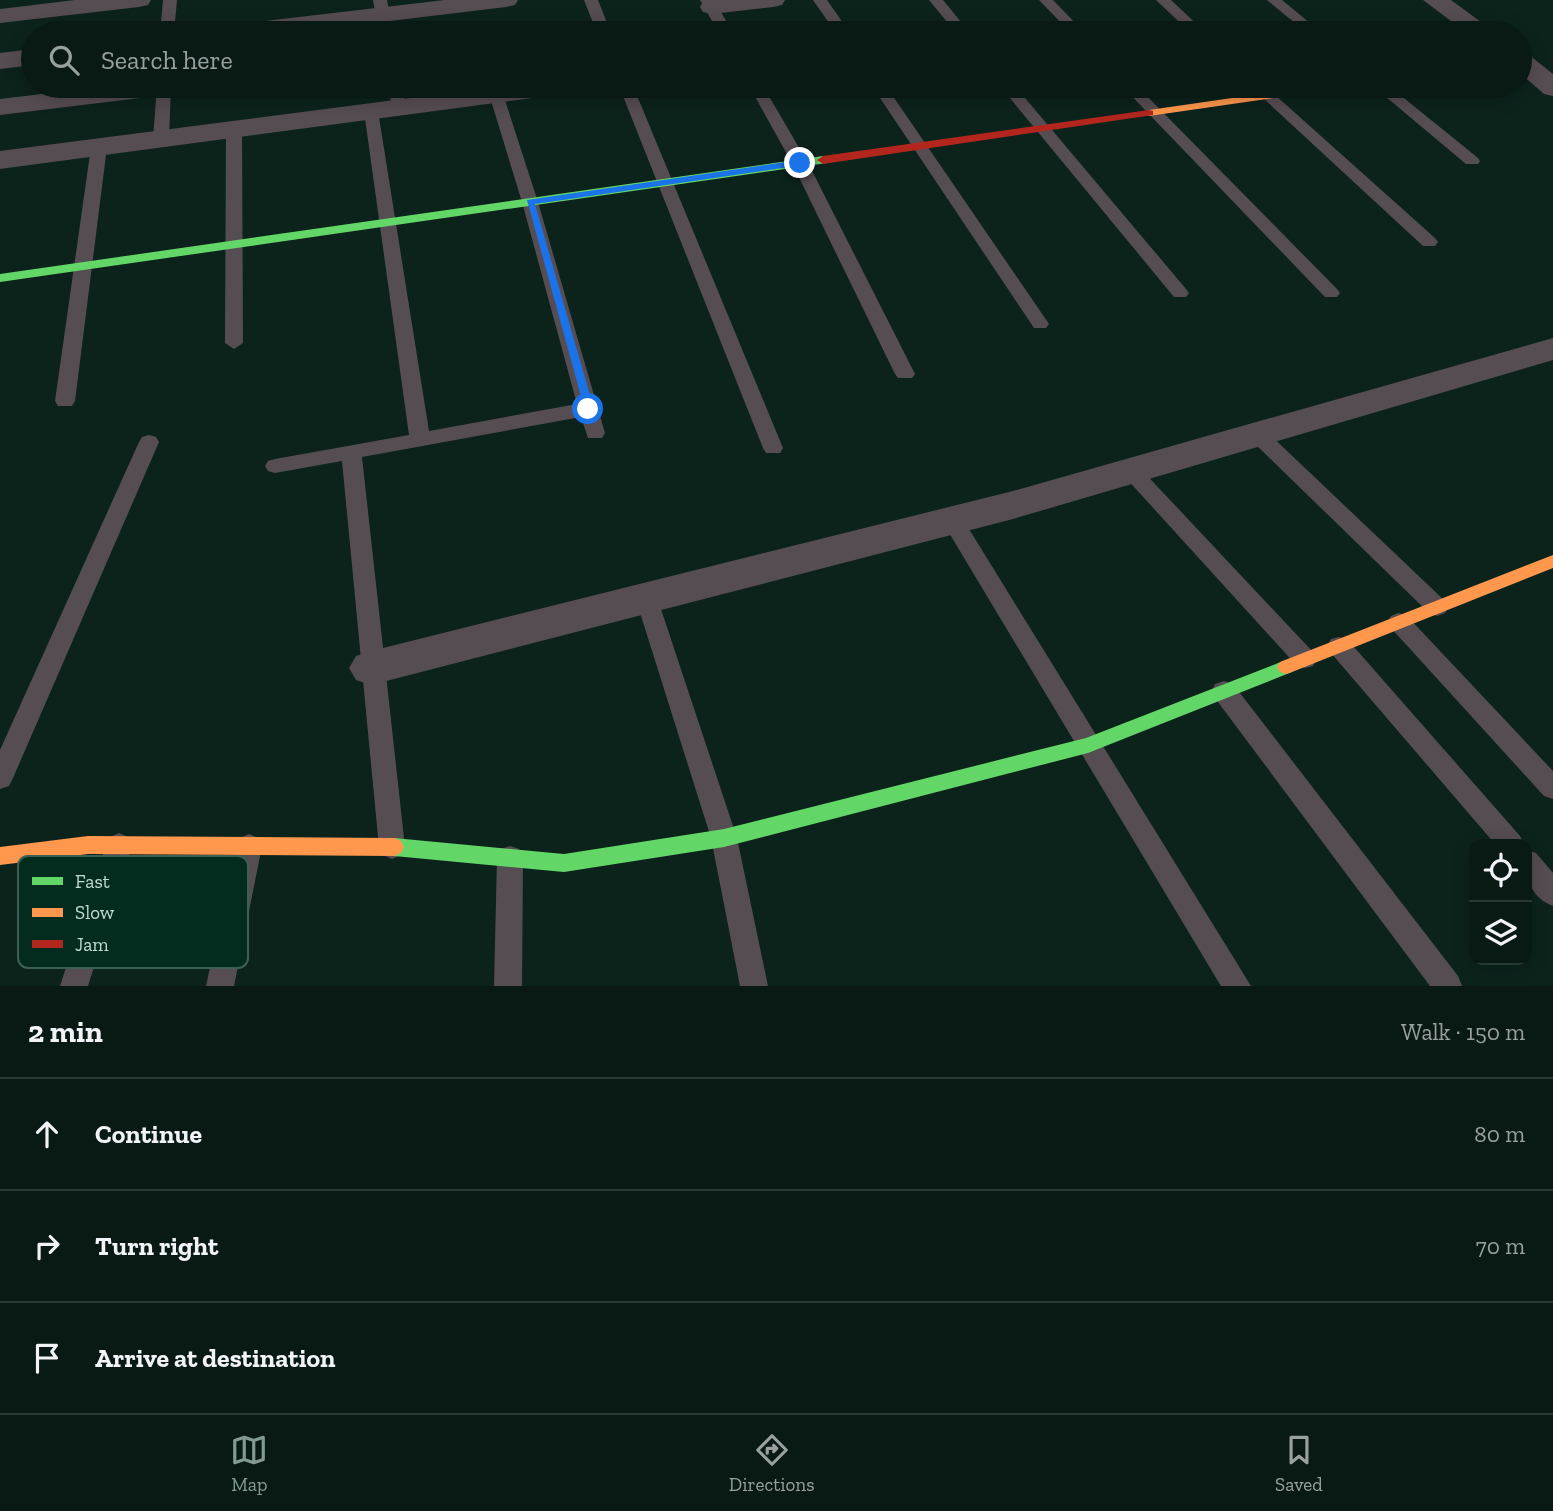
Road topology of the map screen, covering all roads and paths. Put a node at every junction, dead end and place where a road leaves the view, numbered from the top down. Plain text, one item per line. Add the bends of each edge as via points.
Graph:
1 (139, 0) edge
2 (170, 0) edge
3 (506, 0) edge
4 (591, 0) edge
5 (773, 0) edge
6 (820, 0) edge
7 (936, 0) edge
8 (1046, 0) edge
9 (1163, 0) edge
10 (1274, 0) edge
11 (1435, 0) edge
12 (709, 4) edge
13 (0, 16) edge
14 (383, 16) edge
15 (168, 21) edge
16 (338, 21) edge
17 (599, 21) edge
18 (719, 21) edge
19 (835, 21) edge
20 (953, 21) edge
21 (1066, 21) edge
22 (1186, 21) edge
23 (1300, 21) edge
24 (1466, 21) edge
25 (1553, 55) edge
26 (21, 58) edge
27 (1532, 58) edge
28 (0, 61) edge
29 (1532, 70) edge
30 (1553, 88) edge
31 (72, 98) edge
32 (165, 98) edge
33 (395, 98) edge
34 (497, 98) edge
35 (631, 98) edge
36 (763, 98) edge
37 (887, 98) edge
38 (1017, 98) edge
39 (1141, 98) edge
40 (1226, 98) edge
41 (1270, 98) edge
42 (1395, 98) edge
43 (0, 107) edge
44 (370, 111) junction
45 (1155, 112) junction
46 (1041, 128) junction
47 (234, 129) junction
48 (160, 139) junction
49 (920, 145) junction
50 (99, 147) junction
51 (0, 160) edge
52 (1472, 161) dead end
53 (800, 163) junction
54 (665, 182) junction
55 (530, 202) junction
56 (387, 222) junction
57 (1429, 242) dead end
58 (234, 244) junction
59 (83, 266) junction
60 (0, 278) edge
61 (1180, 293) dead end
62 (1331, 293) dead end
63 (1040, 324) dead end
64 (234, 343) dead end
65 (1553, 349) edge
66 (905, 374) dead end
67 (65, 401) dead end
68 (588, 409) junction
69 (595, 433) dead end
70 (1258, 435) junction
71 (420, 439) junction
72 (149, 442) dead end
73 (773, 447) dead end
74 (351, 451) junction
75 (275, 466) dead end
76 (1132, 472) junction
77 (953, 521) junction
78 (1551, 565) edge
79 (647, 600) junction
80 (1437, 607) junction
81 (1399, 622) junction
82 (1339, 646) junction
83 (1305, 659) junction
84 (372, 668) junction
85 (1224, 691) junction
86 (1088, 745) junction
87 (0, 778) edge
88 (1553, 788) edge
89 (724, 838) junction
90 (1507, 839) edge
91 (119, 845) junction
92 (249, 846) junction
93 (392, 847) junction
94 (0, 856) edge
95 (115, 856) edge
96 (247, 856) edge
97 (510, 858) junction
98 (1532, 868) edge
99 (1553, 892) edge
100 (80, 968) edge
101 (224, 968) edge
102 (74, 986) edge
103 (220, 986) edge
104 (508, 986) edge
105 (754, 986) edge
106 (1237, 986) edge
107 (1448, 986) edge

1 - 13 street
2 - 15 lane
3 - 14 street
4 - 17 lane
5 - 12 street
6 - 19 lane
7 - 20 lane
8 - 21 lane
9 - 22 lane
10 - 23 lane
11 - 24 street
12 - 18 lane
14 - 16 street
25 - 27 street
26 - 28 street
29 - 30 street
31 - 43 street
32 - 48 lane
33 - 44 street
34 - 55 lane
35 - 54 lane
36 - 53 lane
37 - 49 lane
38 - 46 lane
39 - 45 lane
40 - 45 street
41 - 57 lane
42 - 52 lane
44 - 47 street
44 - 56 lane
45 - 46 street
45 - 62 lane
46 - 49 street
46 - 61 lane
47 - 48 street
47 - 58 lane
48 - 50 street
49 - 53 street
49 - 63 lane
50 - 51 street
50 - 59 lane
53 - 54 street
53 - 66 lane
54 - 55 street
54 - 73 lane
55 - 56 street
55 - 68 lane
56 - 58 street
56 - 71 lane
58 - 59 street
58 - 64 lane
59 - 60 street
59 - 67 lane
65 - 70 street
68 - 69 lane
68 - 71 lane
70 - 76 street
70 - 80 lane
71 - 74 lane
72 - 87 lane
74 - 75 lane
74 - 84 lane
76 - 77 street
76 - 83 lane
77 - 79 street
77 - 86 lane
78 - 80 street
79 - 84 street
79 - 89 lane
80 - 81 street
81 - 82 street
81 - 88 lane
82 - 83 street
82 - 90 lane
83 - 85 street
84 - 93 lane
85 - 86 street
85 - 107 lane
86 - 89 street
86 - 106 lane
89 - 97 street via 564,863
89 - 105 lane
91 - 92 street
91 - 94 street
91 - 95 lane
92 - 93 street
92 - 96 lane
93 - 97 street
97 - 104 lane
98 - 99 lane
100 - 102 lane
101 - 103 lane

